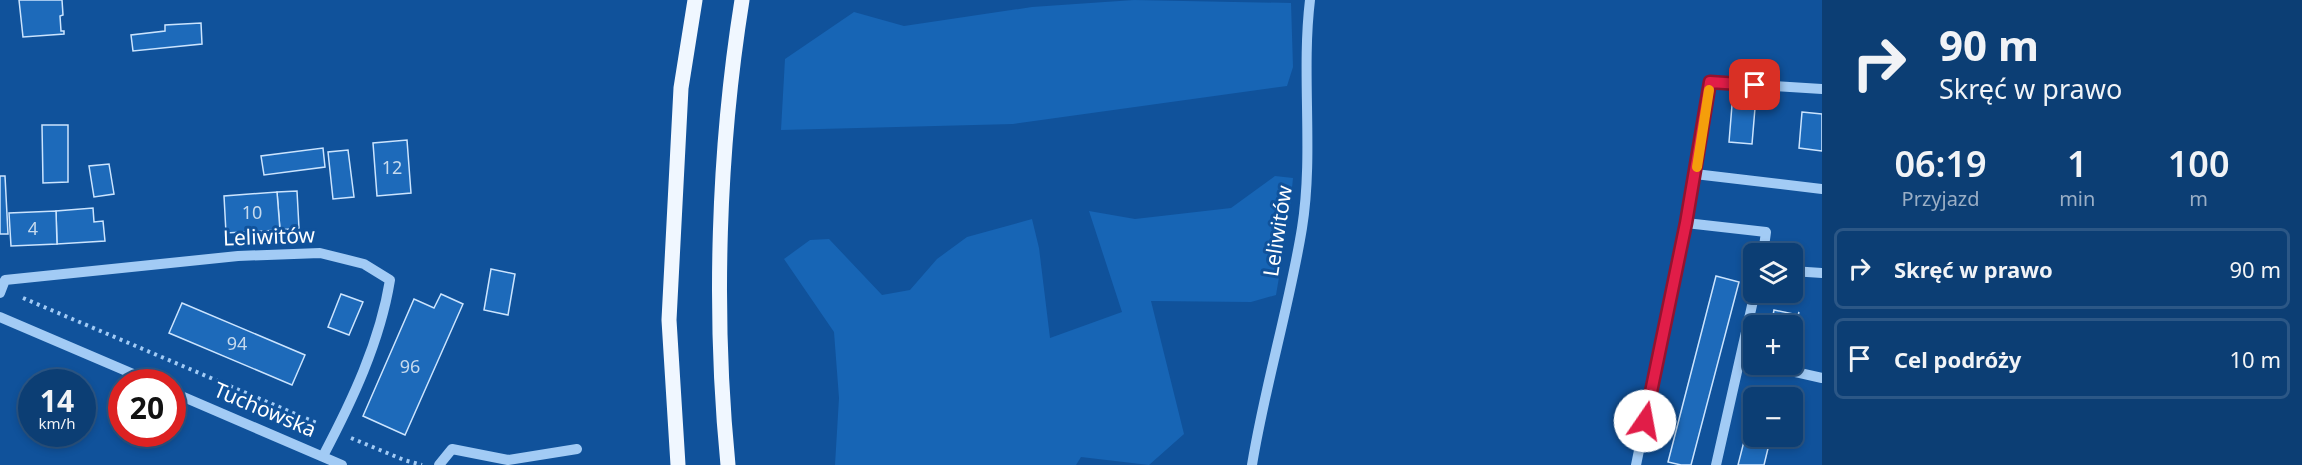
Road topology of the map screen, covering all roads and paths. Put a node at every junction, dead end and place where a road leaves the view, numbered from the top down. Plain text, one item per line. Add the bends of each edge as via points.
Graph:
1 (695, 0) edge
2 (742, 0) edge
3 (1310, 0) edge
4 (1822, 89) edge
5 (1695, 174) junction
6 (1822, 189) edge
7 (1686, 223) junction
8 (1764, 243) edge
9 (1803, 272) edge
10 (1822, 273) edge
11 (1, 291) edge
12 (1752, 303) edge
13 (0, 317) edge
14 (1739, 360) junction
15 (1743, 361) edge
16 (122, 369) edge
17 (1803, 374) edge
18 (1822, 378) edge
19 (186, 398) edge
20 (336, 431) junction
21 (577, 449) dead end
22 (323, 456) junction
23 (342, 465) edge
24 (423, 465) edge
25 (439, 465) edge
26 (678, 465) edge
27 (728, 465) edge
28 (1252, 465) edge
29 (1636, 465) edge
30 (1716, 465) edge

1 - 26 main road via 681,88 669,320
2 - 27 main road via 729,113 720,272 720,389
3 - 28 street, Leliwitów via 1306,30 1309,114 1302,227
4 - 5 street via 1710,82
5 - 6 street
5 - 7 street
7 - 8 street via 1766,232
7 - 29 street
9 - 10 street
11 - 20 path
11 - 20 street, Leliwitów via 5,280 238,256 320,253 364,264 390,280 385,309
12 - 14 street
13 - 16 street
14 - 15 street
14 - 30 street
17 - 18 street
19 - 22 street, Tuchowska
20 - 22 street, Leliwitów
20 - 24 path
21 - 25 street via 508,460 452,449
22 - 23 street, Tuchowska

